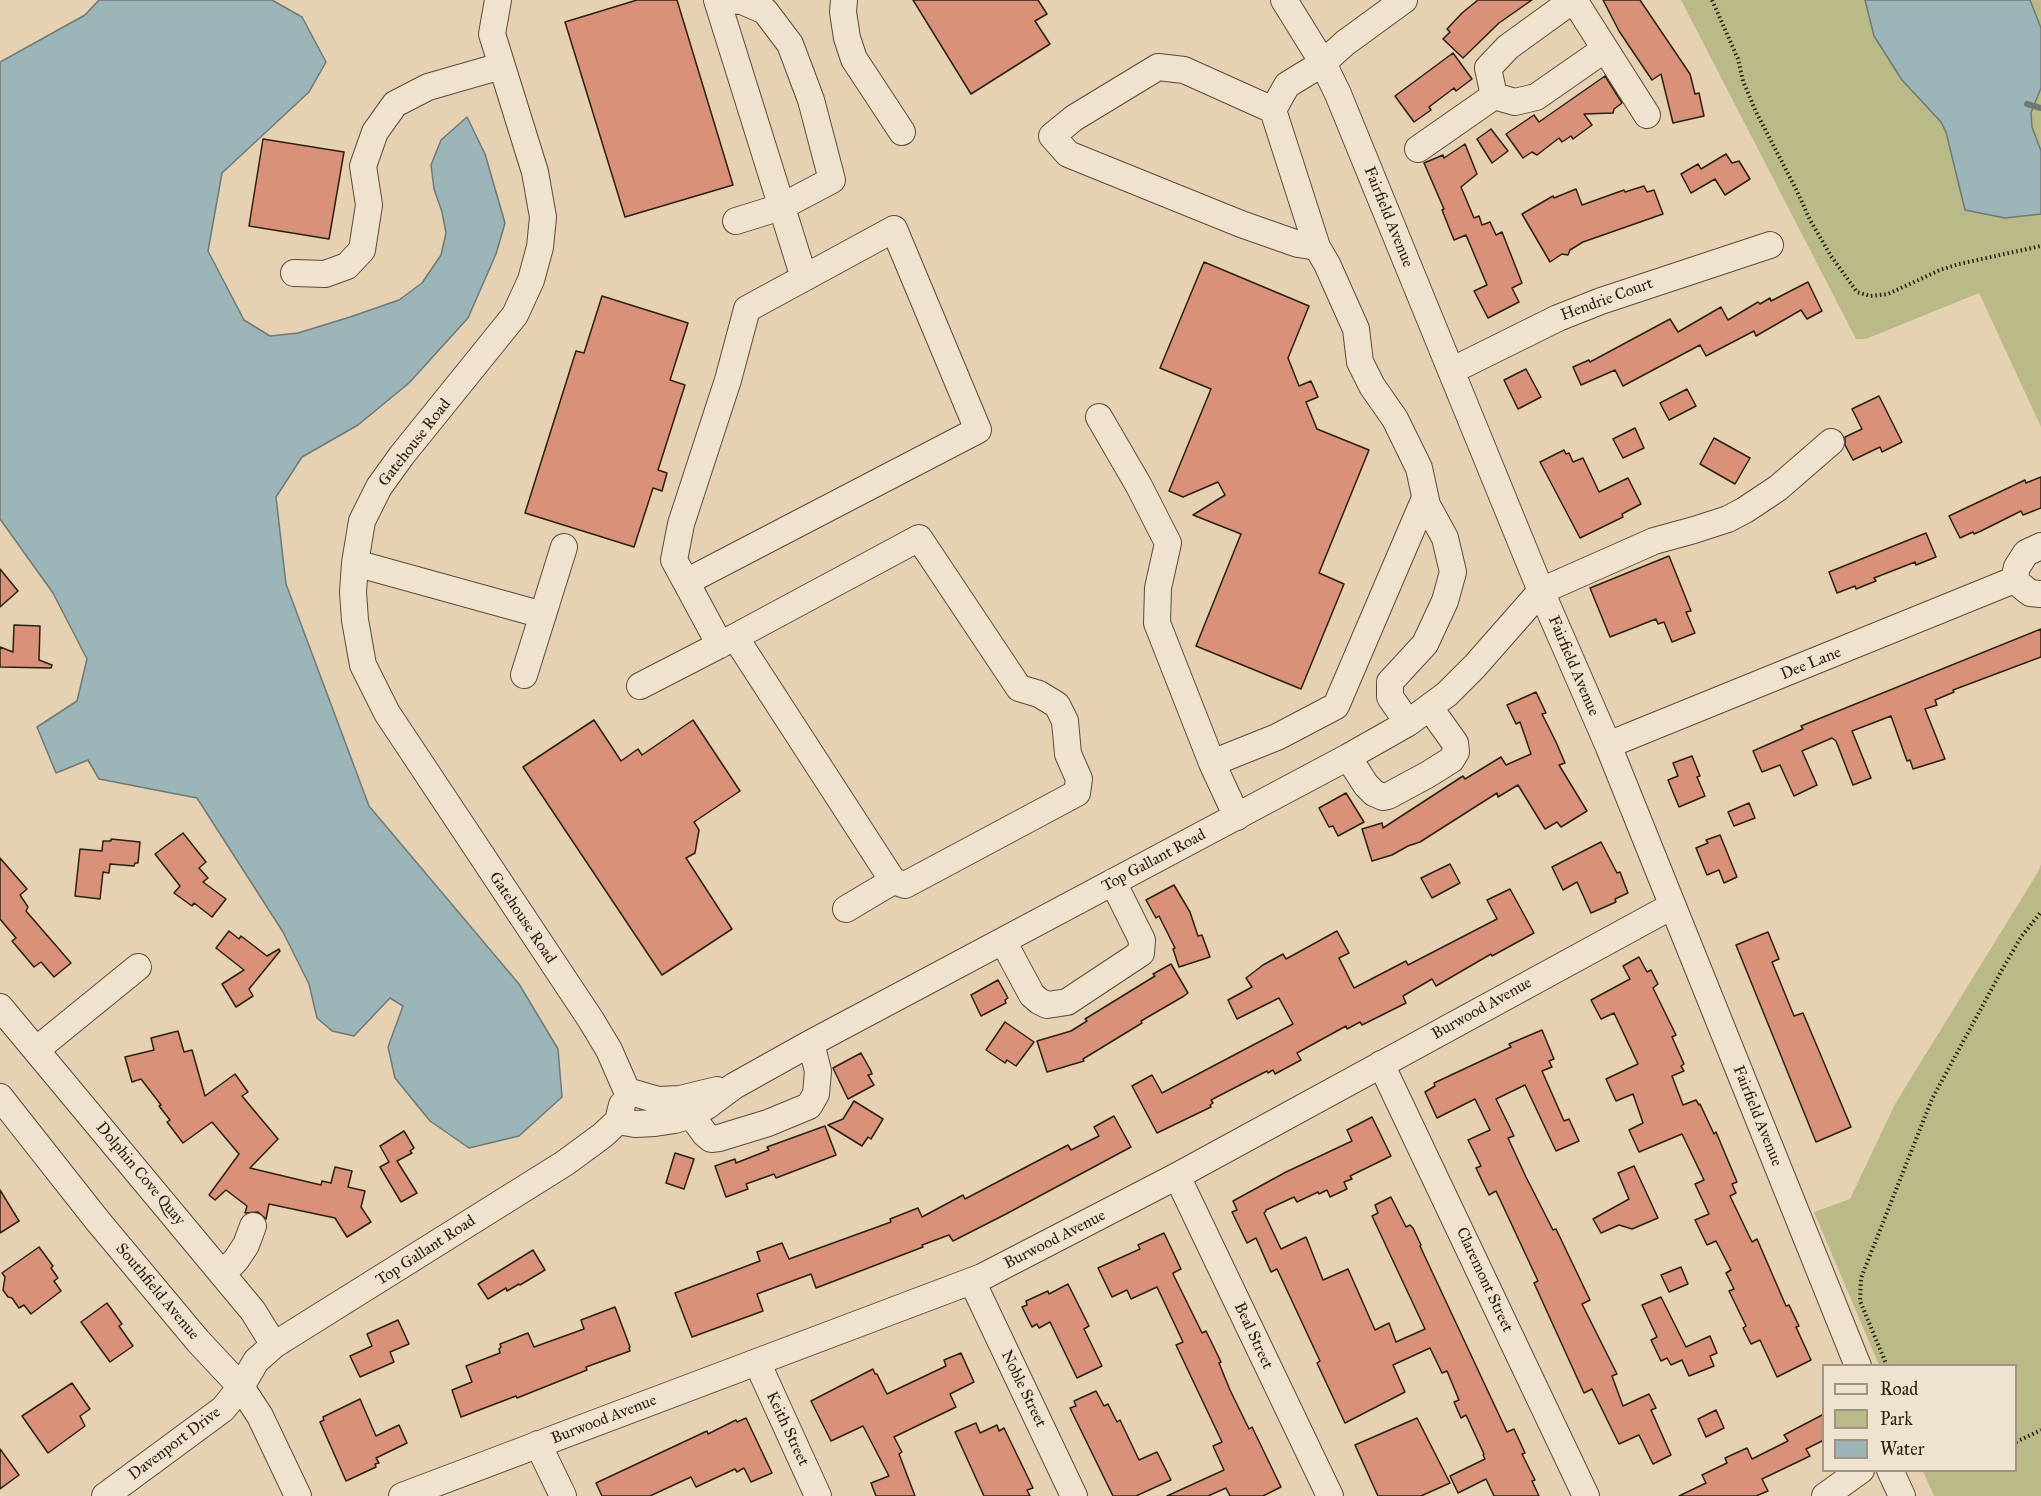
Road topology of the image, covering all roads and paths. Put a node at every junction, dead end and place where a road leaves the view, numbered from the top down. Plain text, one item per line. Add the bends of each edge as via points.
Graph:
1 (498, 0) edge
2 (718, 0) edge
3 (844, 0) edge
4 (1284, 0) edge
5 (1404, 0) edge
6 (1574, 0) edge
7 (1712, 0) edge
8 (1605, 49) junction
9 (1323, 63) junction
10 (501, 66) junction
11 (1494, 96) junction
12 (1273, 110) junction
13 (1647, 115) dead end
14 (902, 132) dead end
15 (1418, 150) dead end
16 (781, 207) junction
17 (736, 221) dead end
18 (1770, 244) dead end
19 (2041, 246) edge
20 (1317, 247) junction
21 (294, 273) dead end
22 (804, 278) junction
23 (1451, 371) junction
24 (1099, 417) dead end
25 (1831, 442) dead end
26 (1425, 498) junction
27 (2041, 546) edge
28 (564, 547) dead end
29 (355, 563) junction
30 (2014, 580) junction
31 (686, 582) junction
32 (1541, 591) junction
33 (2041, 594) edge
34 (543, 615) junction
35 (728, 641) junction
36 (524, 675) dead end
37 (640, 686) dead end
38 (1430, 708) junction
39 (1408, 723) junction
40 (1608, 745) junction
41 (1348, 757) junction
42 (1212, 764) junction
43 (1237, 817) junction
44 (893, 881) junction
45 (1113, 882) junction
46 (1672, 906) junction
47 (846, 909) dead end
48 (2041, 912) edge
49 (1003, 941) junction
50 (138, 967) dead end
51 (0, 1007) edge
52 (811, 1043) junction
53 (36, 1050) junction
54 (1381, 1064) junction
55 (734, 1086) junction
56 (627, 1091) junction
57 (2, 1102) edge
58 (691, 1115) junction
59 (618, 1121) junction
60 (1177, 1176) junction
61 (253, 1226) dead end
62 (223, 1273) junction
63 (972, 1281) junction
64 (274, 1345) junction
65 (757, 1362) junction
66 (1858, 1364) edge
67 (1887, 1364) edge
68 (241, 1387) junction
69 (2041, 1430) edge
70 (2017, 1442) edge
71 (538, 1444) junction
72 (1858, 1472) edge
73 (1891, 1472) edge
74 (105, 1496) edge
75 (298, 1496) edge
76 (402, 1496) edge
77 (563, 1496) edge
78 (818, 1496) edge
79 (1074, 1496) edge
80 (1330, 1496) edge
81 (1586, 1496) edge
82 (1825, 1496) edge
83 (1902, 1496) edge

1 - 10 street, Gatehouse Road via 492,34
2 - 16 street
2 - 16 street via 742,1 765,11 790,44 812,100 832,180
3 - 14 street via 847,38 854,59
4 - 9 street, Fairfield Avenue
5 - 9 street
6 - 8 street
6 - 11 street via 1508,47 1488,68
7 - 19 path via 1756,112 1810,220 1857,292 1870,296 1888,294 1959,264
8 - 11 street via 1536,97 1515,102
8 - 13 street
9 - 12 street via 1287,85
9 - 23 street, Fairfield Avenue
10 - 21 street via 428,87 395,104 375,132 363,166 369,205 362,250 347,266 325,274
10 - 29 street, Gatehouse Road via 535,172 543,216 531,280 515,315 379,487 362,521
11 - 15 street
12 - 20 street
12 - 20 street via 1184,70 1158,67 1074,118 1052,136 1068,154 1241,224
16 - 17 street
16 - 22 street
18 - 23 street, Hendrie Court via 1569,314
20 - 26 street via 1356,329 1360,362 1419,468
22 - 31 street via 747,309 681,524 674,560
22 - 31 street via 894,229 978,430
23 - 32 street, Fairfield Avenue
24 - 42 street via 1168,543 1158,588 1157,623
25 - 32 street via 1778,488 1745,510 1654,541
26 - 39 street via 1445,538 1453,572 1445,601 1425,644 1390,682 1390,697
26 - 42 street via 1336,706 1277,737
27 - 30 street via 2026,553
28 - 34 street
29 - 34 street
29 - 56 street, Gatehouse Road via 356,629 372,686 415,758 591,1020
30 - 33 street via 2030,593
30 - 40 street, Dee Lane
31 - 35 street
32 - 38 street, Top Gallant Road via 1475,666
32 - 40 street, Fairfield Avenue
34 - 36 street
35 - 37 street
35 - 44 street
35 - 44 street via 919,538 1019,688 1057,705 1065,721 1068,754 1079,779 1077,793 905,885
38 - 39 street, Top Gallant Road
38 - 41 street via 1455,743 1456,752 1452,760 1427,775 1388,796 1379,796
39 - 41 street, Top Gallant Road
40 - 46 street, Fairfield Avenue
41 - 43 street, Top Gallant Road
42 - 43 street
43 - 45 street, Top Gallant Road
44 - 47 street
45 - 49 street, Top Gallant Road
45 - 49 street via 1142,940 1141,953 1067,1002 1047,1005 1032,995
46 - 54 street, Burwood Avenue
46 - 66 street, Fairfield Avenue
48 - 67 path via 2021,937 1932,1099 1862,1278 1860,1301
49 - 52 street, Top Gallant Road
50 - 53 street
51 - 53 street, Dolphin Cove Quay
52 - 55 street, Top Gallant Road
52 - 58 street via 818,1071 816,1094 809,1106 719,1138 705,1134
53 - 62 street, Dolphin Cove Quay
54 - 60 street, Burwood Avenue
54 - 81 street, Claremont Street
55 - 56 street, Top Gallant Road via 680,1100 658,1100
55 - 58 street, Top Gallant Road
56 - 59 street
57 - 68 street, Southfield Avenue via 198,1341
58 - 59 street, Top Gallant Road via 655,1123
59 - 64 street, Top Gallant Road via 566,1163
60 - 63 street, Burwood Avenue
60 - 80 street, Beal Street
61 - 62 street via 246,1245
62 - 64 street, Dolphin Cove Quay
63 - 65 street, Burwood Avenue
63 - 79 street, Noble Street
64 - 68 street, Top Gallant Road via 256,1361
65 - 71 street, Burwood Avenue
65 - 78 street, Keith Street
68 - 74 street, Davenport Drive via 223,1409
68 - 75 street, Southfield Avenue via 260,1416
69 - 70 path
71 - 76 street, Burwood Avenue
71 - 77 street
72 - 82 street
73 - 83 street

